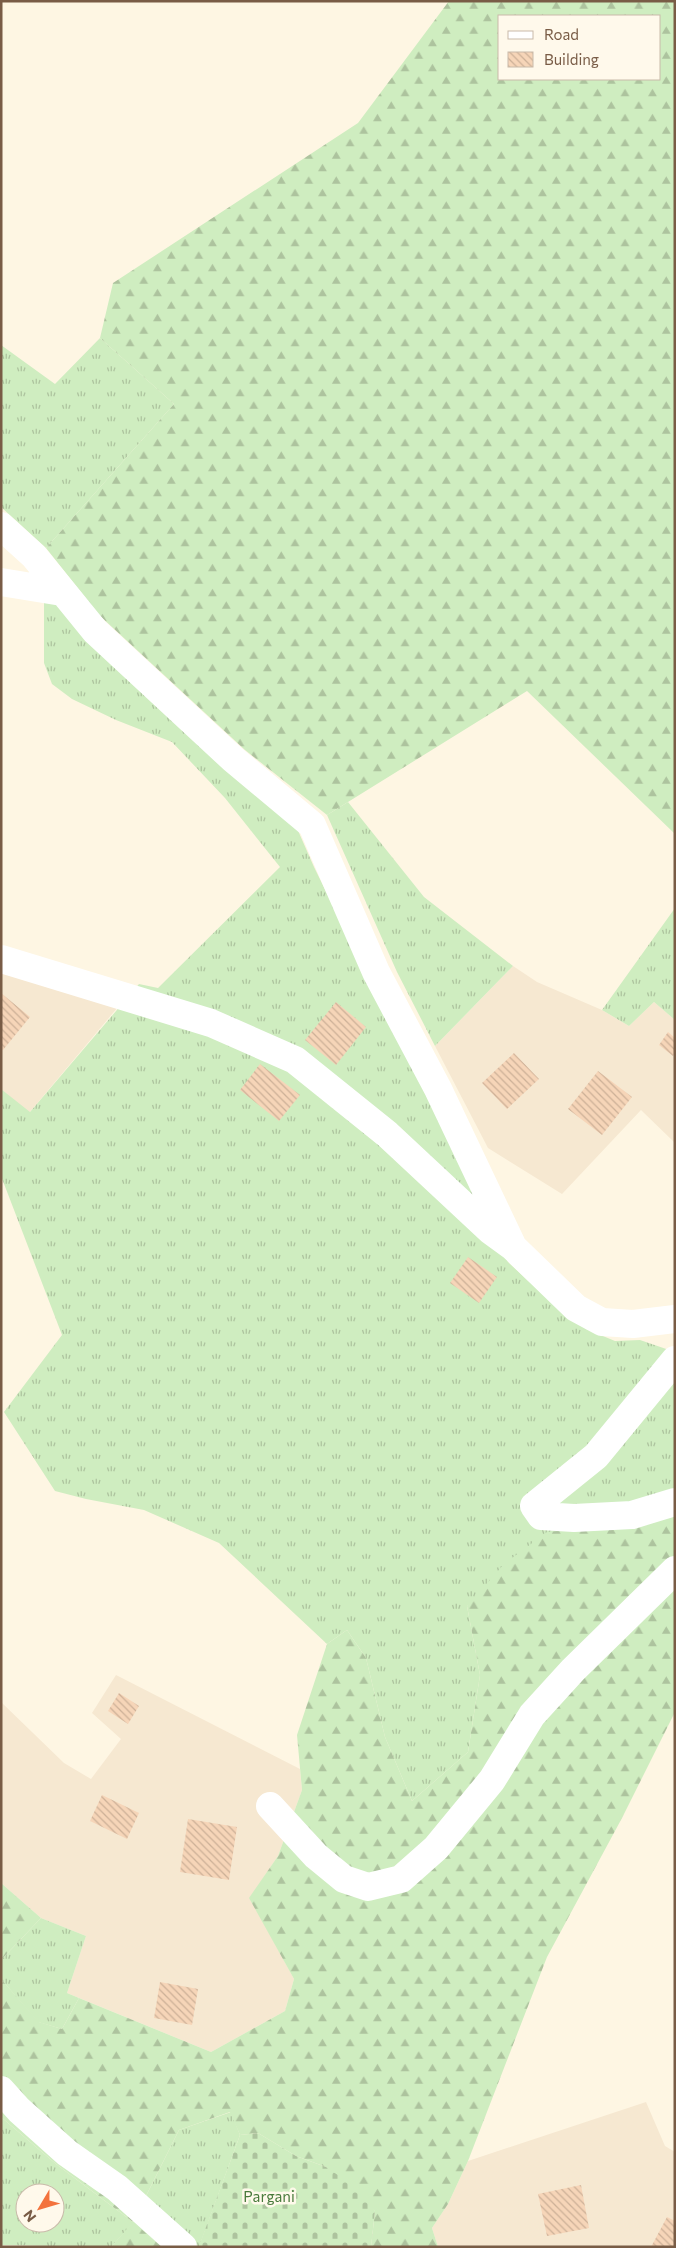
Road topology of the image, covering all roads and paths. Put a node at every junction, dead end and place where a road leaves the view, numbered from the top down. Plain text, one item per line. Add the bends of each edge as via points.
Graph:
1 (1, 526) edge
2 (1, 582) edge
3 (62, 592) junction
4 (1, 958) edge
5 (513, 1247) junction
6 (675, 1319) edge
7 (675, 1360) edge
8 (675, 1502) edge
9 (675, 1570) edge
10 (270, 1806) dead end
11 (1, 2090) edge
12 (183, 2247) edge

1 - 3 street via 34,556
2 - 3 street
3 - 5 street via 95,631 233,759 312,825 376,972 438,1089
4 - 5 street via 211,1024 295,1060 387,1134 491,1231
5 - 6 street via 576,1308 602,1322 633,1324
7 - 8 street via 596,1456 534,1506 541,1516 574,1518 632,1515
9 - 10 street via 532,1715 492,1780 436,1848 401,1879 368,1887 344,1879 316,1856
11 - 12 street via 67,2153 117,2188

